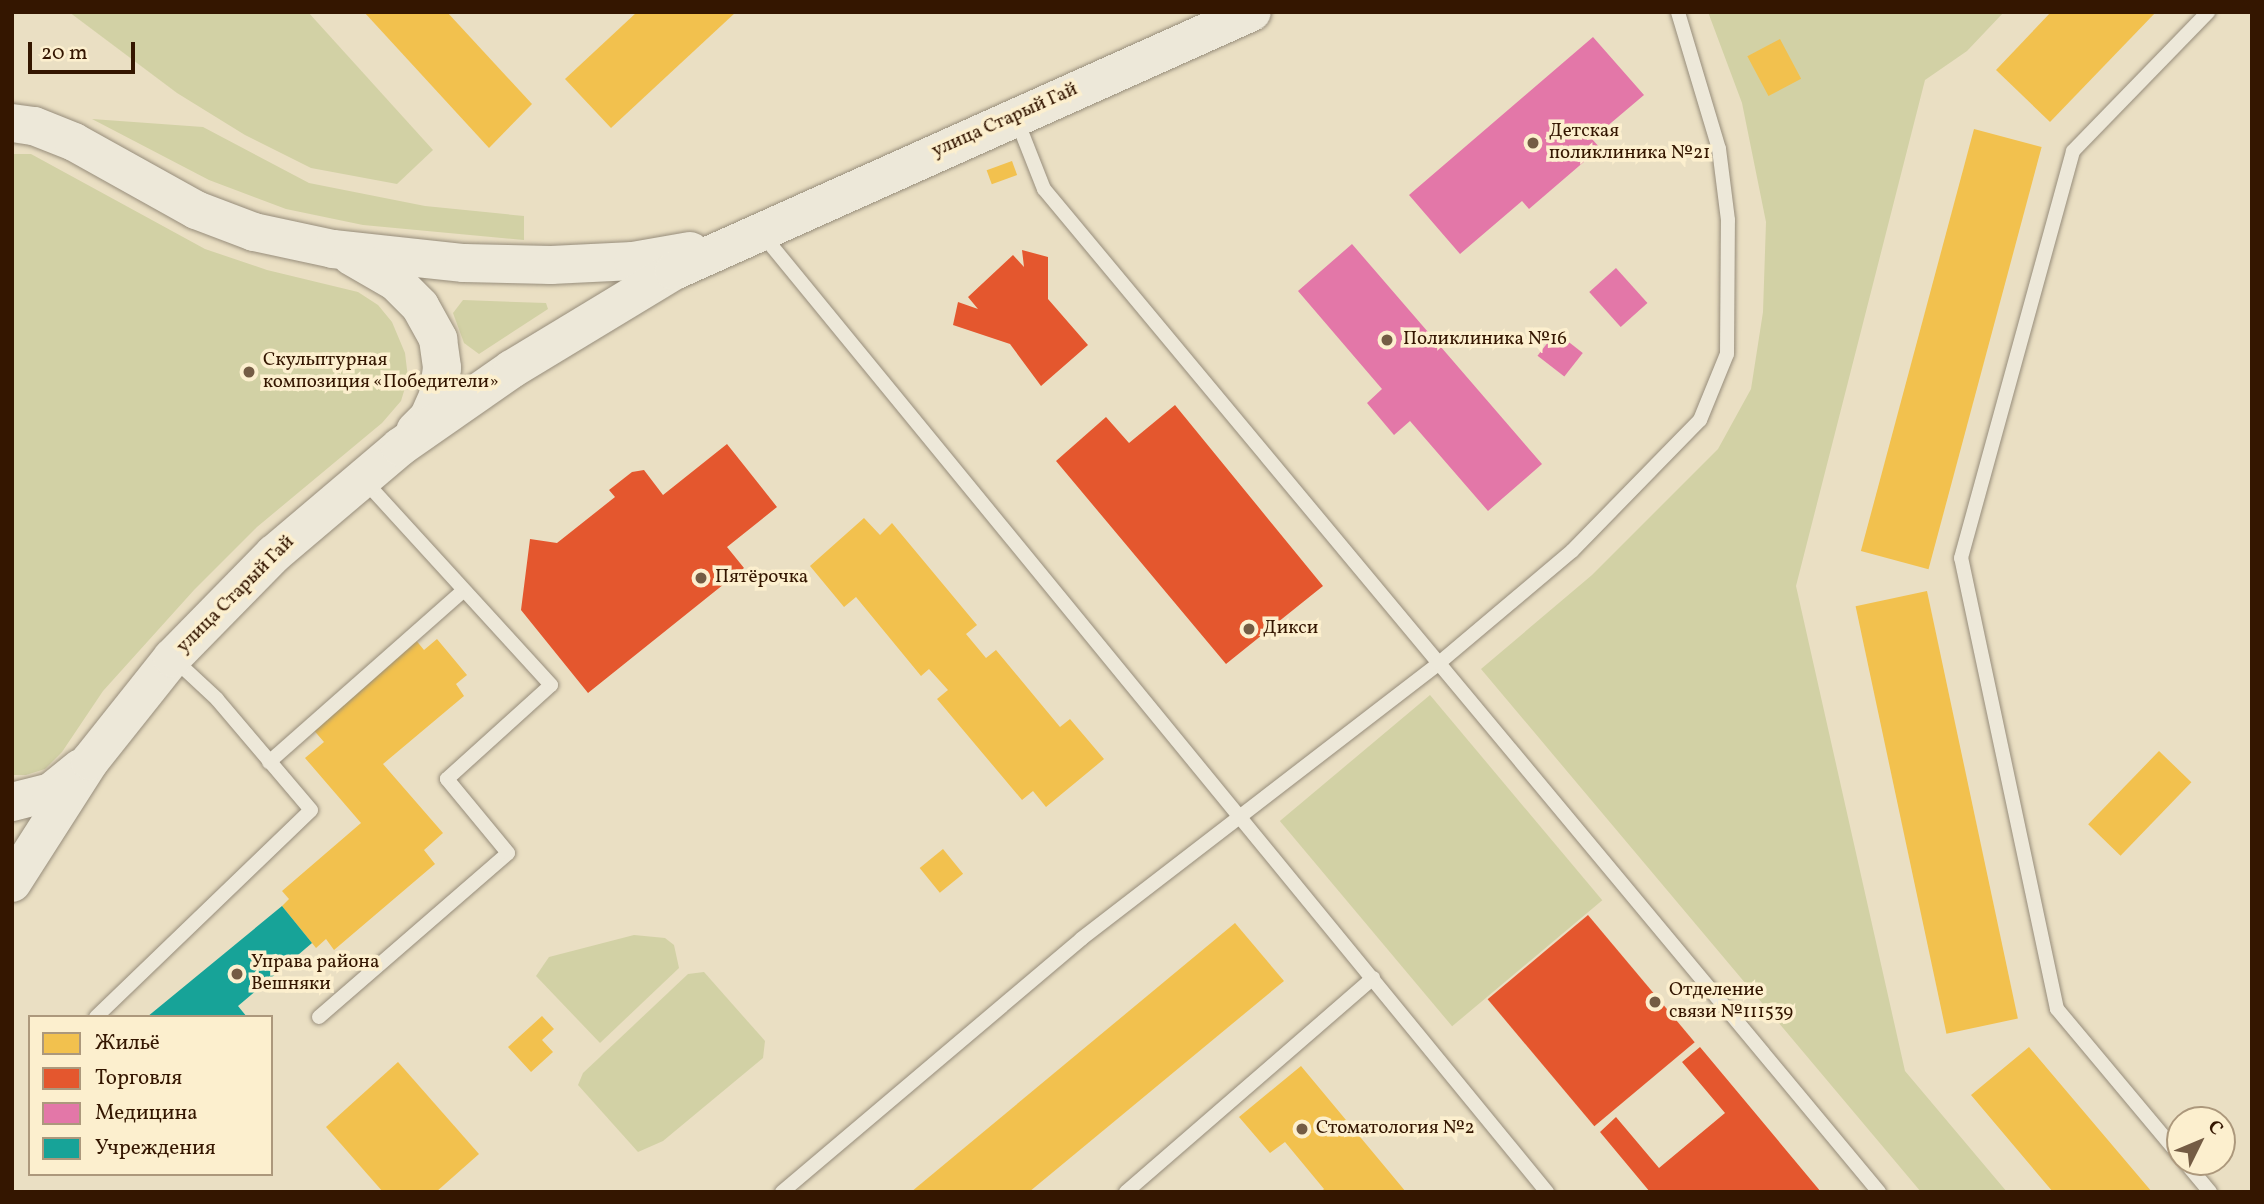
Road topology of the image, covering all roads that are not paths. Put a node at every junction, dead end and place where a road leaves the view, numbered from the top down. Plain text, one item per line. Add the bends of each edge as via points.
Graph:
1 (1252, 12) edge
2 (1678, 12) edge
3 (2208, 12) edge
4 (1015, 117) junction
5 (12, 123) edge
6 (759, 230) junction
7 (333, 249) junction
8 (400, 447) junction
9 (362, 478) junction
10 (463, 591) junction
11 (172, 658) junction
12 (1439, 663) junction
13 (90, 761) junction
14 (269, 762) junction
15 (12, 802) edge
16 (1240, 817) junction
17 (12, 883) edge
18 (1373, 978) junction
19 (98, 1015) edge
20 (319, 1017) dead end
21 (2166, 1139) edge
22 (2197, 1176) edge
23 (782, 1192) edge
24 (1126, 1192) edge
25 (1548, 1192) edge
26 (1879, 1192) edge
27 (2210, 1192) edge

1 - 4 street, улица Старый Гай
2 - 12 lane via 1718,149 1728,220 1727,354 1700,420 1572,551
3 - 21 lane via 2073,151 1961,558 2057,1009
4 - 6 street, улица Старый Гай
4 - 12 lane via 1044,189
5 - 7 street, улица Старый Гай via 34,125 74,142 196,210 254,232
6 - 7 street, улица Старый Гай via 697,250 633,261 551,265 464,263
6 - 8 street, улица Старый Гай via 674,271 583,324
6 - 16 lane
7 - 8 street, улица Старый Гай via 370,263 396,282 420,306 438,339 442,368 438,396 428,418
8 - 9 street, улица Старый Гай
9 - 10 lane
9 - 11 street, улица Старый Гай via 274,554
10 - 14 lane
10 - 20 lane via 551,685 447,779 508,853
11 - 13 street, улица Старый Гай
11 - 14 lane via 217,699
12 - 16 lane
12 - 26 lane
13 - 15 street, улица Старый Гай via 51,792
13 - 17 street, улица Старый Гай
14 - 19 lane via 311,810
16 - 18 lane
16 - 23 lane via 1082,939
18 - 24 lane
18 - 25 lane
22 - 27 lane

